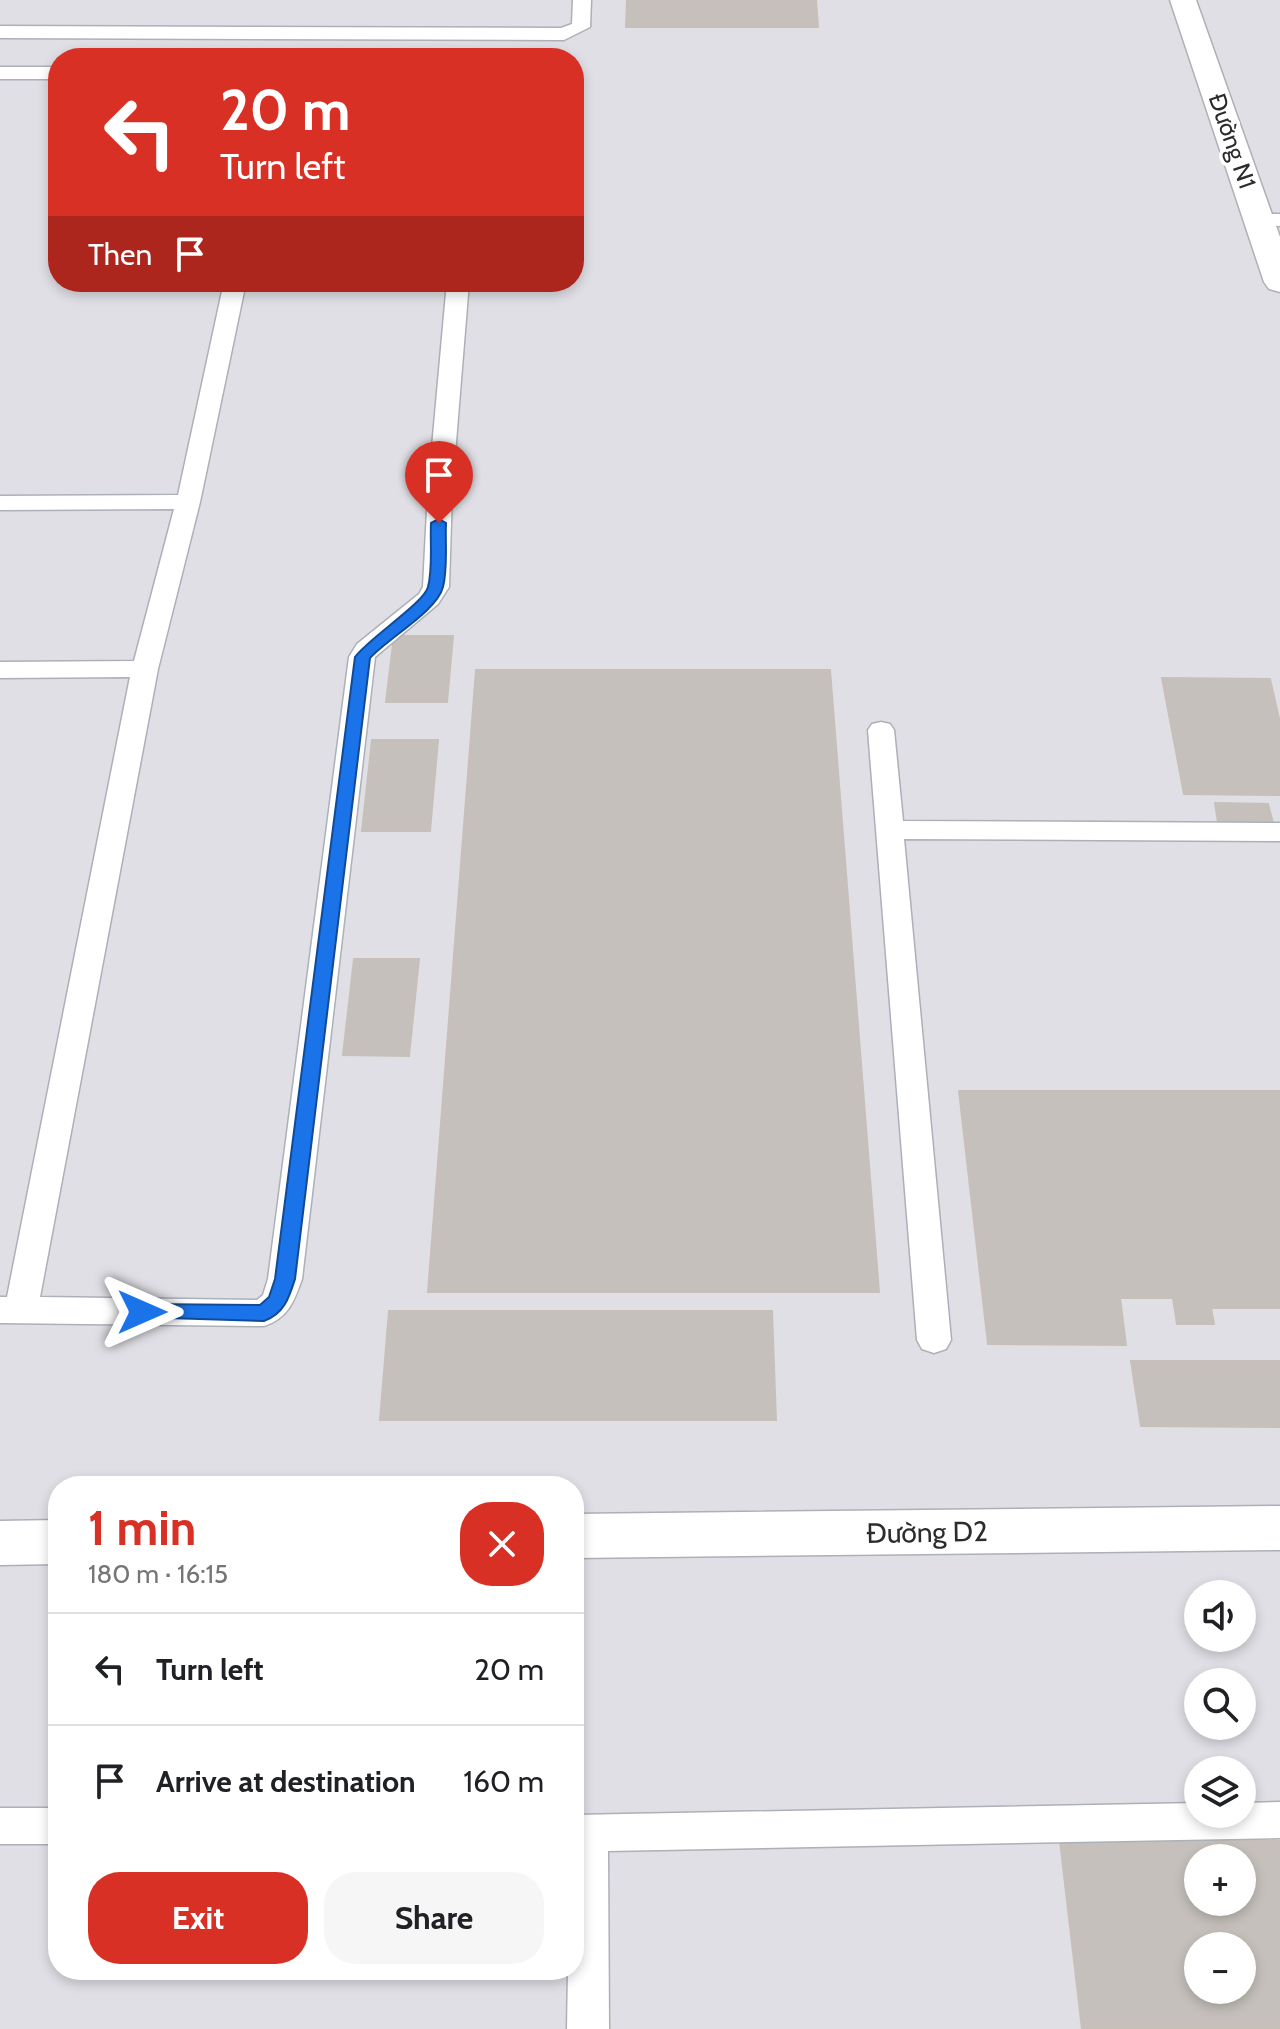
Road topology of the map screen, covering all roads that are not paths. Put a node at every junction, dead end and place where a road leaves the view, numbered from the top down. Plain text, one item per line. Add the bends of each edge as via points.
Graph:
1 (582, 0) edge
2 (1183, 0) edge
3 (0, 32) edge
4 (0, 73) edge
5 (48, 73) edge
6 (1269, 220) edge
7 (1280, 282) edge
8 (233, 292) edge
9 (457, 292) edge
10 (188, 502) junction
11 (0, 503) edge
12 (145, 669) junction
13 (0, 670) edge
14 (881, 730) dead end
15 (890, 830) junction
16 (1280, 832) edge
17 (10, 1310) edge
18 (934, 1340) dead end
19 (1280, 1528) edge
20 (584, 1536) edge
21 (48, 1542) edge
22 (0, 1543) edge
23 (1280, 1820) edge
24 (0, 1826) edge
25 (48, 1826) edge
26 (584, 1834) edge
27 (584, 1918) edge
28 (588, 2029) edge

1 - 3 lane via 581,27 564,34
2 - 6 street, Đường N1
4 - 5 lane
6 - 7 street, Đường N1
8 - 10 lane
9 - 17 lane via 436,587 362,657 285,1279 277,1302 264,1313
10 - 11 lane
10 - 12 lane
12 - 13 lane
12 - 17 lane
14 - 15 lane
15 - 16 lane
15 - 18 lane
19 - 20 street, Đường D2
21 - 22 street
23 - 26 lane
24 - 25 lane
27 - 28 lane

